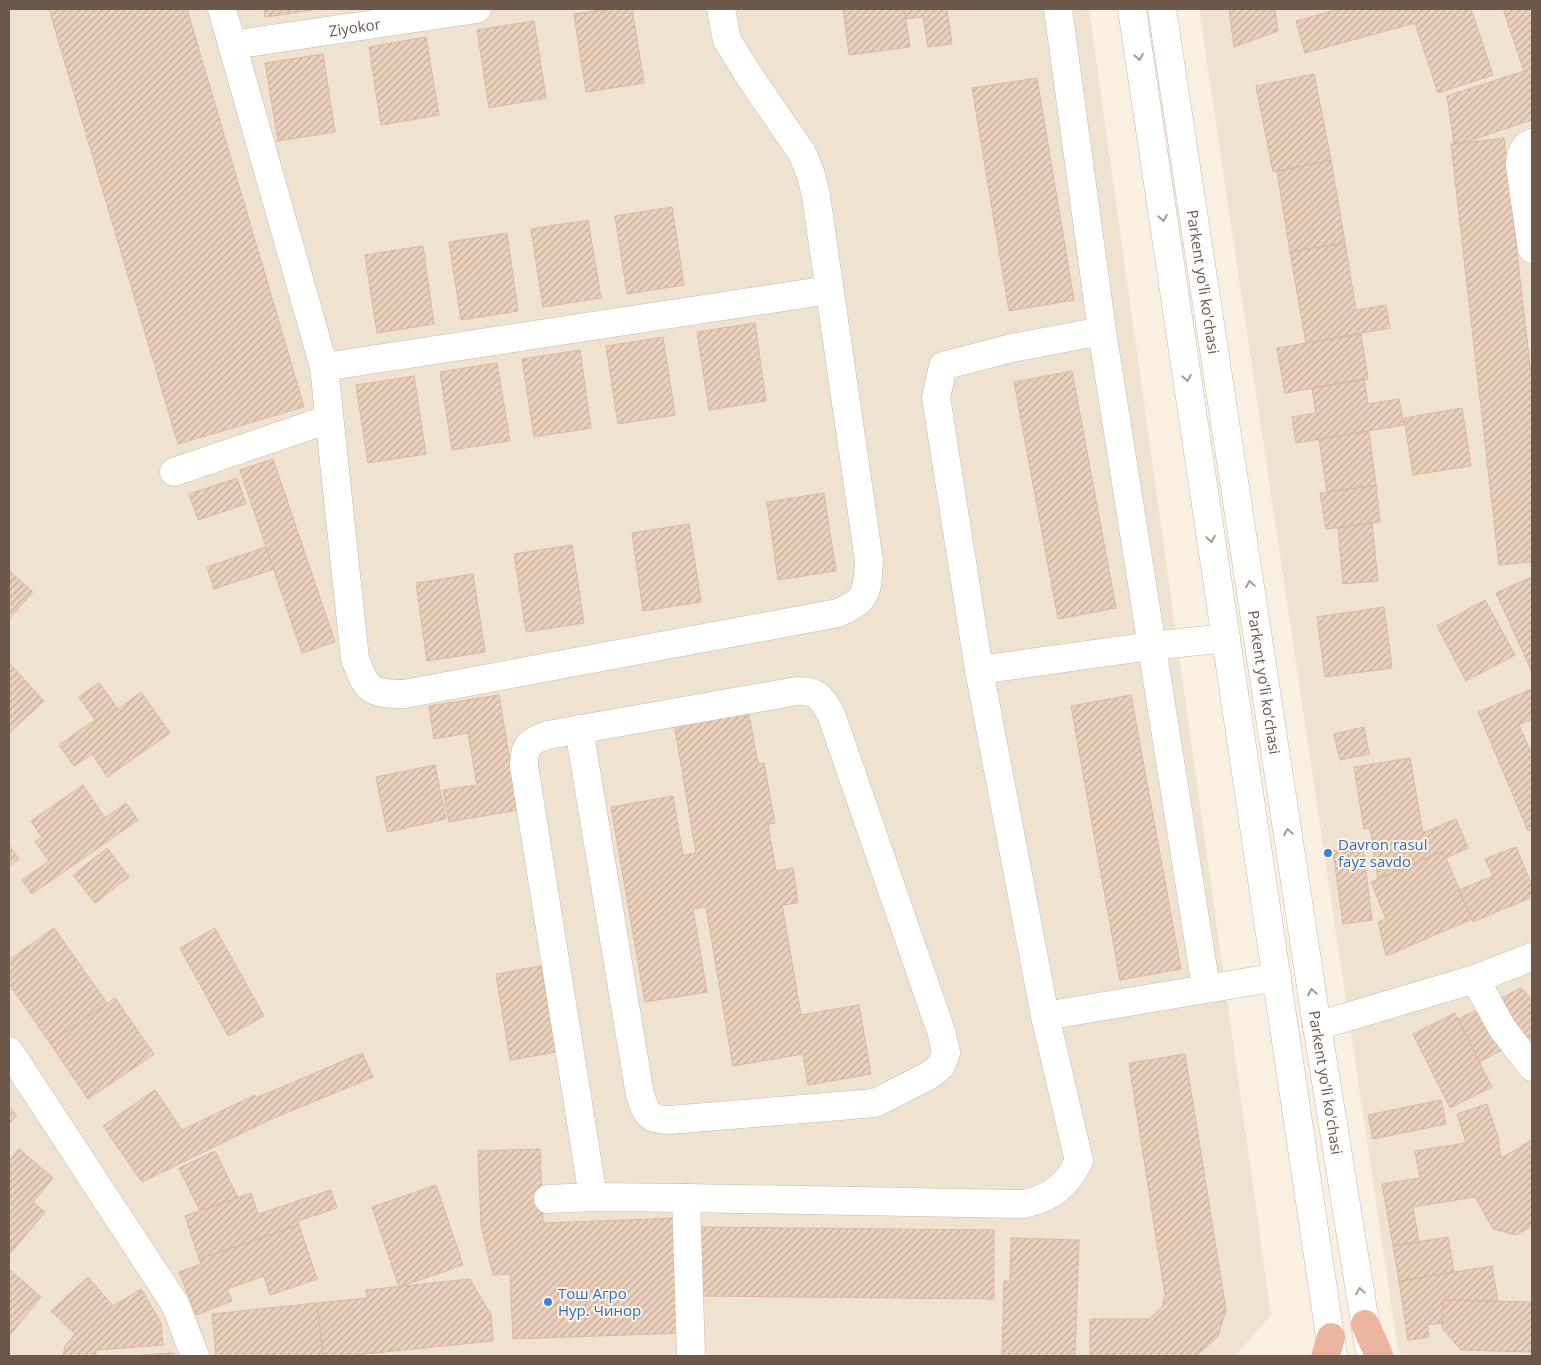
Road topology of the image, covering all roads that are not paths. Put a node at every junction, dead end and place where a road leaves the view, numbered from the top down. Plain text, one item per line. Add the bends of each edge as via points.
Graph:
1 (222, 9) edge
2 (478, 9) edge
3 (721, 9) edge
4 (1058, 9) edge
5 (1132, 9) edge
6 (1162, 9) edge
7 (232, 45) junction
8 (1532, 143) edge
9 (1532, 249) edge
10 (830, 290) junction
11 (1102, 331) junction
12 (324, 367) junction
13 (329, 419) junction
14 (174, 472) dead end
15 (1226, 638) junction
16 (1151, 646) junction
17 (979, 670) junction
18 (579, 729) junction
19 (1532, 957) edge
20 (1276, 977) junction
21 (1475, 979) junction
22 (1206, 988) junction
23 (1045, 1016) junction
24 (1317, 1026) junction
25 (9, 1051) edge
26 (1532, 1067) edge
27 (593, 1196) junction
28 (686, 1198) junction
29 (548, 1199) dead end
30 (1365, 1324) junction
31 (1330, 1350) edge
32 (194, 1356) edge
33 (691, 1356) edge
34 (1371, 1356) edge
35 (1378, 1356) edge

1 - 7 street
2 - 7 street, Ziyokor
3 - 10 street via 727,40 802,153 811,175
4 - 11 street
5 -> 15 street, Parkent yo'li ko'chasi
24 -> 6 street, Parkent yo'li ko'chasi
7 - 12 street
8 - 9 street via 1520,155 1520,166
10 - 12 street
10 - 13 street via 870,562 868,588 856,605 838,613 404,694 381,694 365,684 355,659
11 - 16 street
11 - 17 street via 1012,348 943,366 936,397
12 - 13 street
13 - 14 street
15 - 16 street
15 - 20 street, Parkent yo'li ko'chasi
16 - 17 street
16 - 22 street
17 - 23 street
18 - 18 street via 797,691 811,691 822,699 831,714 942,1034 946,1053 941,1066 875,1103 670,1120 656,1120 646,1112 640,1094
18 - 27 street via 532,740 524,752 524,766
19 - 21 street
20 - 22 street
20 - 31 street, Parkent yo'li ko'chasi
21 - 24 street
21 - 26 street via 1502,1028
22 - 23 street
23 - 28 street via 1079,1161 1070,1177 1041,1200 1024,1204
30 -> 24 street, Parkent yo'li ko'chasi
25 - 32 street via 175,1304
27 - 28 street
27 - 29 street
28 - 33 street
30 - 34 street, Parkent yo'li ko'chasi
30 - 35 highway

